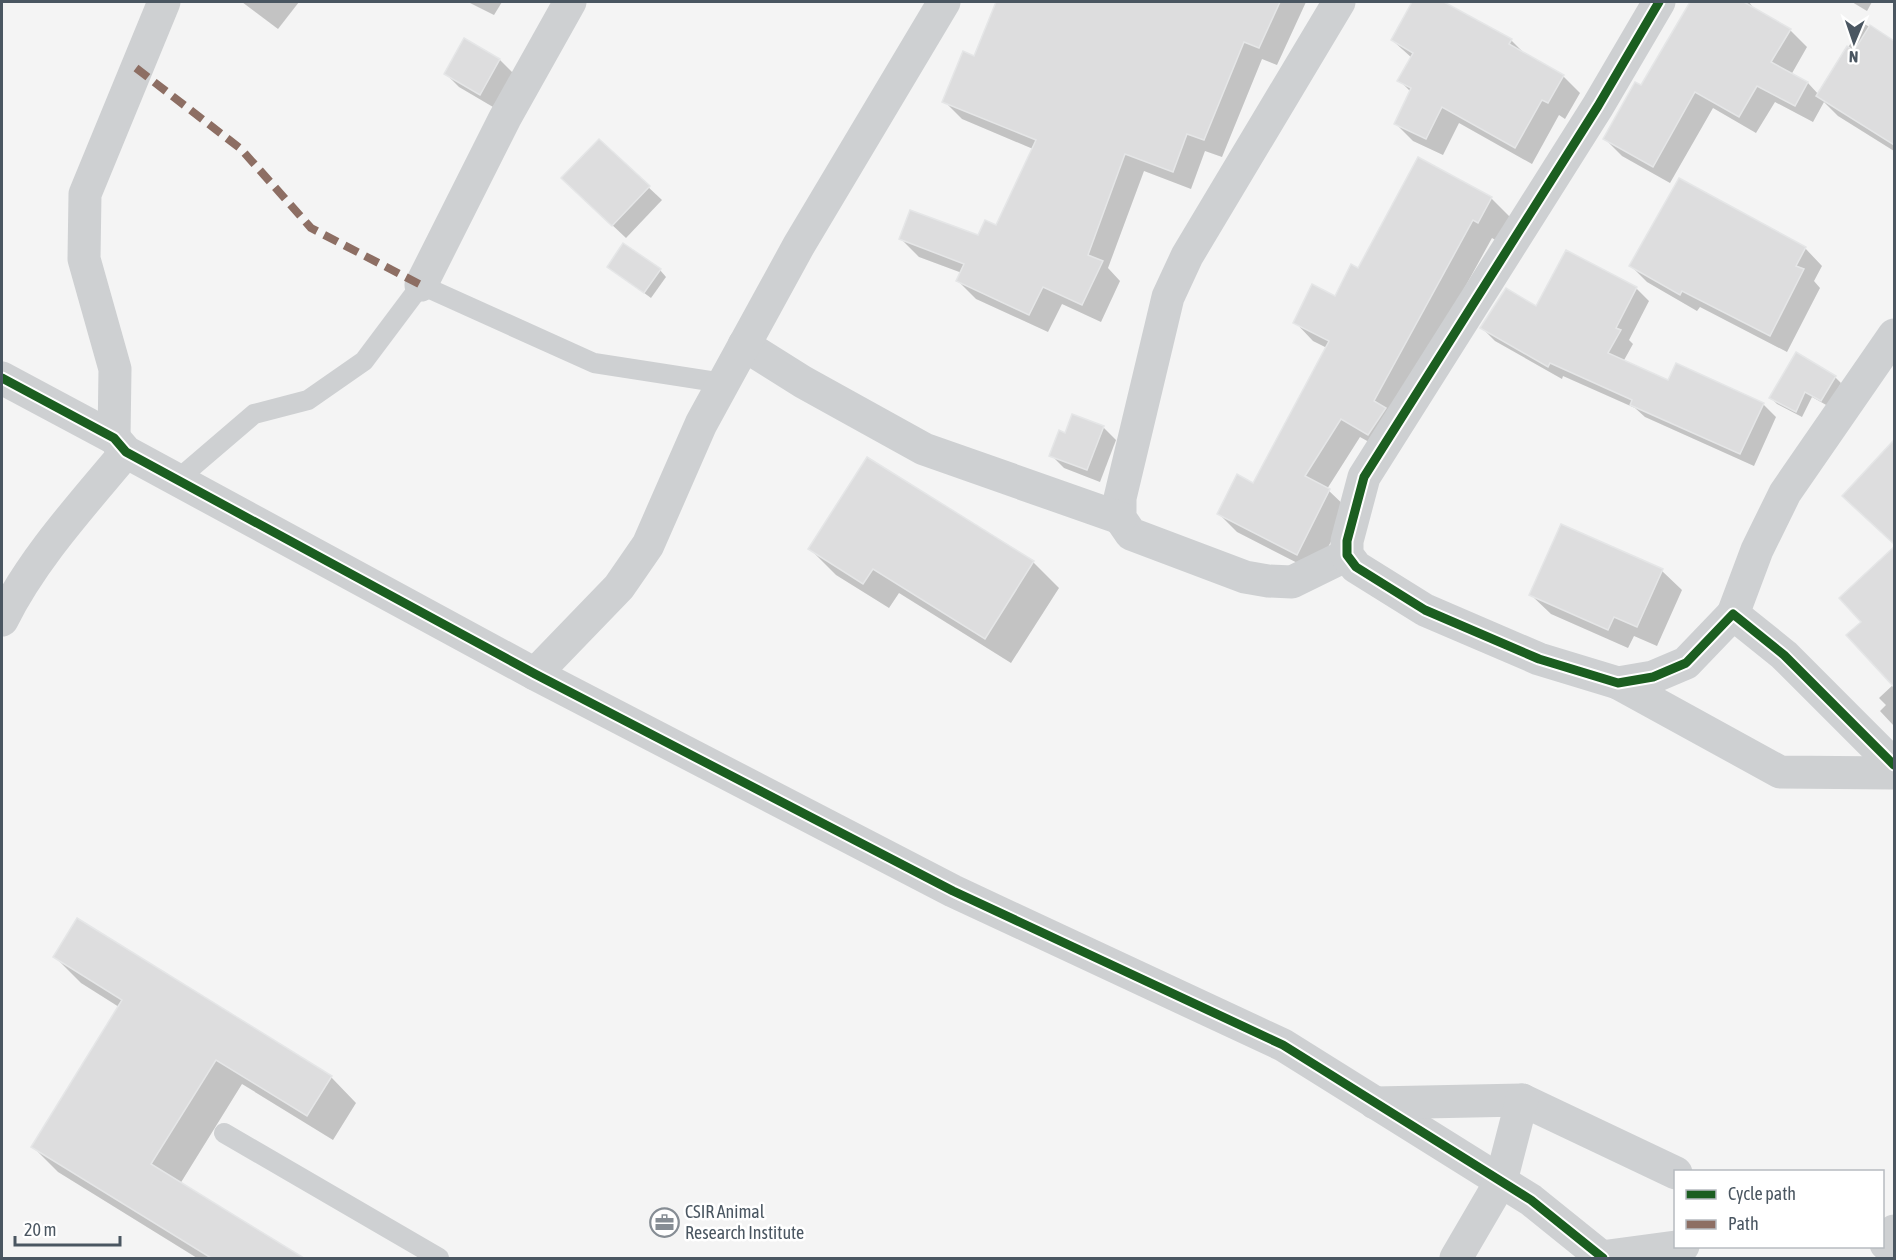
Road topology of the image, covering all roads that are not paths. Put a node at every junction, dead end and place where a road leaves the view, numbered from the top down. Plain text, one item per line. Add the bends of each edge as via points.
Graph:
1 (164, 2) edge
2 (570, 2) edge
3 (944, 2) edge
4 (1339, 2) edge
5 (1659, 2) edge
6 (421, 285) junction
7 (1894, 335) edge
8 (744, 345) junction
9 (2, 378) edge
10 (723, 383) junction
11 (120, 445) junction
12 (177, 480) junction
13 (1120, 518) junction
14 (1347, 555) junction
15 (1733, 614) junction
16 (2, 621) edge
17 (535, 674) junction
18 (1618, 683) junction
19 (1894, 765) edge
20 (1894, 772) edge
21 (1522, 1100) junction
22 (1375, 1103) junction
23 (224, 1133) dead end
24 (1674, 1172) edge
25 (1501, 1181) junction
26 (1674, 1247) edge
27 (439, 1258) edge
28 (1456, 1258) edge
29 (1602, 1258) edge

1 - 11 street via 85,194 84,259 115,369
2 - 6 street via 505,118
3 - 8 street
4 - 13 street via 1186,256 1168,297 1120,498
5 - 14 street via 1598,106 1364,477
6 - 10 lane via 594,363
6 - 12 lane via 364,361 308,400 254,414
7 - 15 street via 1785,493 1757,550
8 - 10 street
8 - 13 street via 924,449
9 - 11 street
10 - 17 street via 700,424 648,545 619,586
11 - 12 street
11 - 16 street via 43,552
12 - 17 street
13 - 14 street via 1131,534 1257,579 1292,582
14 - 18 street via 1356,567 1425,610 1539,659
15 - 18 street via 1686,663 1653,677
15 - 19 street via 1784,655
17 - 22 street via 953,891 1283,1045
18 - 20 street via 1780,772
21 - 22 street
21 - 24 street
21 - 25 street
22 - 25 street
23 - 27 lane
25 - 28 street
25 - 29 street via 1531,1200
26 - 29 street

